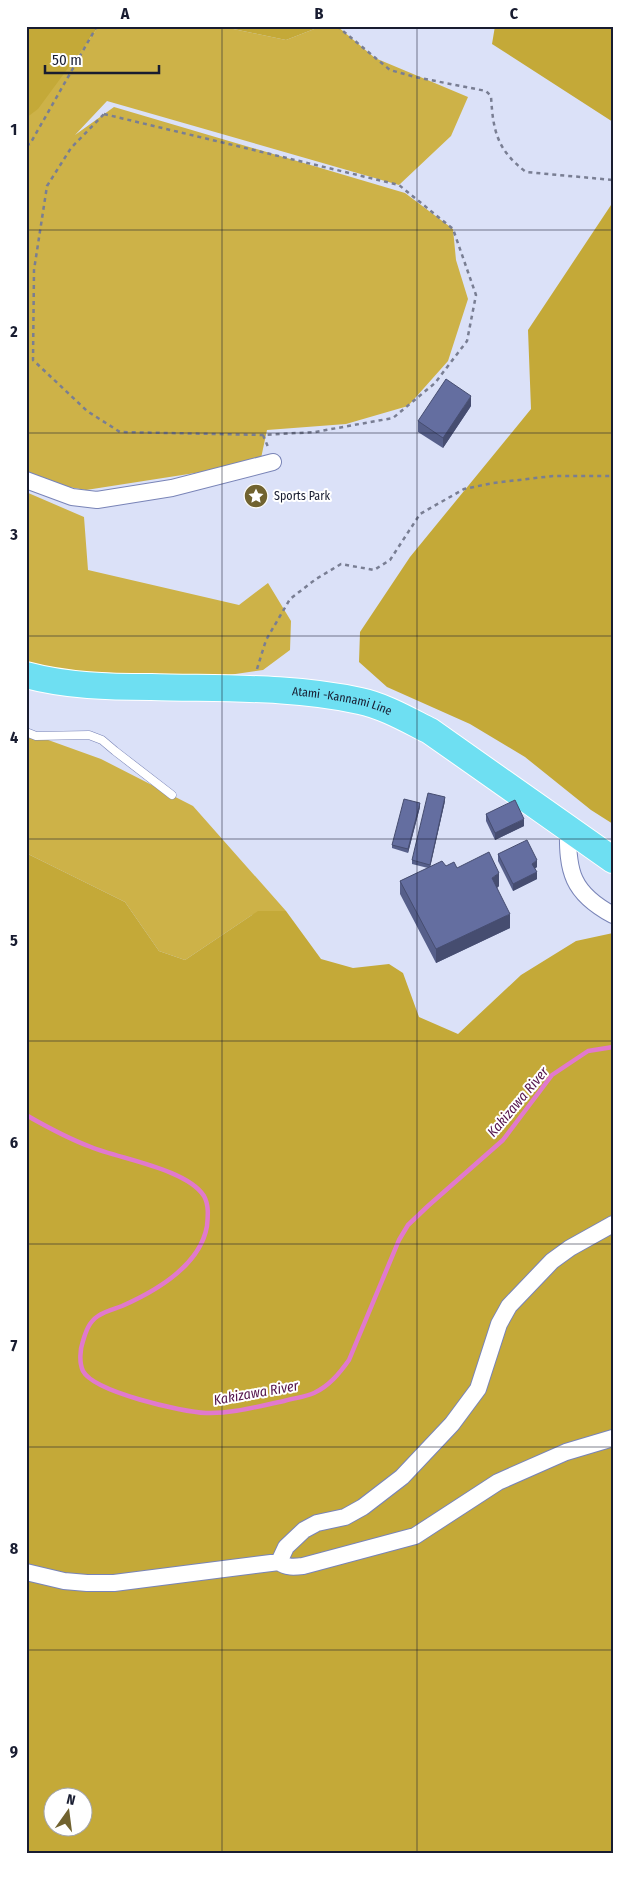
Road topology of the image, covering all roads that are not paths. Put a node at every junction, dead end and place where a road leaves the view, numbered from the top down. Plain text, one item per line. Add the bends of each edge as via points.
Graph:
1 (272, 462) dead end
2 (26, 480) edge
3 (26, 675) edge
4 (26, 732) edge
5 (172, 795) dead end
6 (568, 827) junction
7 (613, 860) edge
8 (613, 915) edge
9 (613, 1224) edge
10 (613, 1438) edge
11 (279, 1562) junction
12 (26, 1572) edge

1 - 2 street via 172,488 97,500 72,497
3 - 6 main road, Atami -Kannami Line via 51,682 107,687 311,692 362,701 430,730
4 - 5 lane via 36,736 89,734 102,740
6 - 7 main road, Atami -Kannami Line
6 - 8 street via 567,853 572,874 582,894
9 - 11 street via 552,1261 509,1306 499,1324 478,1389 452,1424 402,1477 357,1510 304,1530 286,1547
10 - 11 street via 566,1452 498,1482 415,1536 303,1566
11 - 12 street via 114,1583 64,1581

